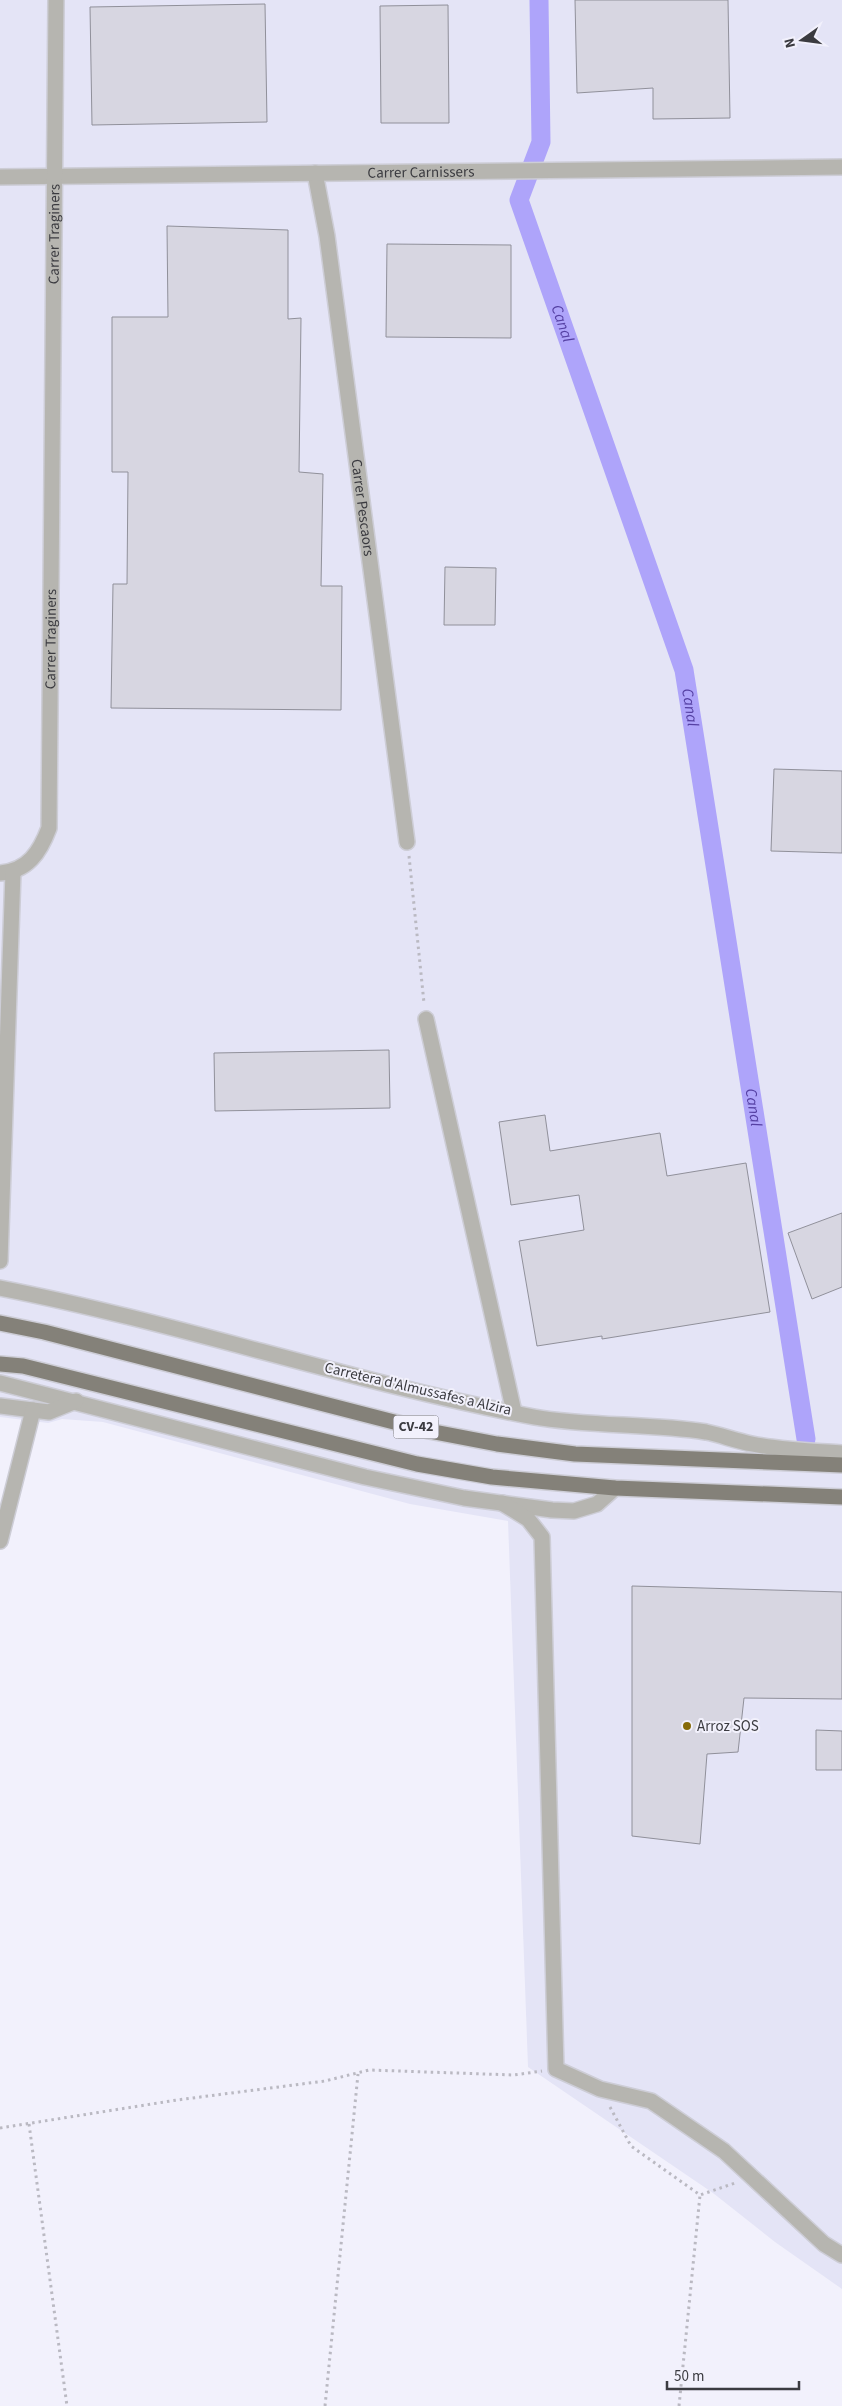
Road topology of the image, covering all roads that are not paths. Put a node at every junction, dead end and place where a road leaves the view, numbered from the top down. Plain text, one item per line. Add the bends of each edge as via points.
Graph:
1 (56, 0) edge
2 (842, 167) edge
3 (315, 173) junction
4 (55, 176) junction
5 (0, 177) edge
6 (407, 842) road end
7 (7, 872) edge
8 (426, 1019) road end
9 (0, 1261) edge
10 (0, 1288) edge
11 (0, 1324) edge
12 (0, 1364) edge
13 (0, 1383) edge
14 (76, 1401) junction
15 (0, 1406) edge
16 (33, 1410) junction
17 (514, 1412) junction
18 (842, 1453) edge
19 (842, 1465) edge
20 (615, 1488) junction
21 (842, 1497) edge
22 (502, 1503) junction
23 (0, 1541) edge
24 (842, 2255) edge

1 - 4 street, Carrer Traginers
2 - 3 street, Carrer Carnissers
3 - 4 street, Carrer Carnissers
3 - 6 street, Carrer Pescaors via 327,236
4 - 5 street, Carrer Carnissers
4 - 7 street, Carrer Traginers via 49,828 42,847 29,864
7 - 9 street, Carrer Traginers
8 - 17 street
10 - 17 street, Carretera d'Almussafes a Alzira
11 - 19 main road, CV-42 via 44,1332 429,1430 497,1444 575,1454
12 - 20 main road, CV-42 via 23,1366 417,1464 492,1478
13 - 14 street
14 - 16 street via 49,1412
14 - 22 street via 365,1477
15 - 16 street
16 - 23 street
17 - 18 street, Carretera d'Almussafes a Alzira via 590,1424 658,1426 707,1432 751,1444
20 - 21 main road, CV-42
20 - 22 street via 597,1504 574,1511
22 - 24 street via 528,1519 542,1537 556,2069 600,2089 651,2101 724,2152 824,2244

